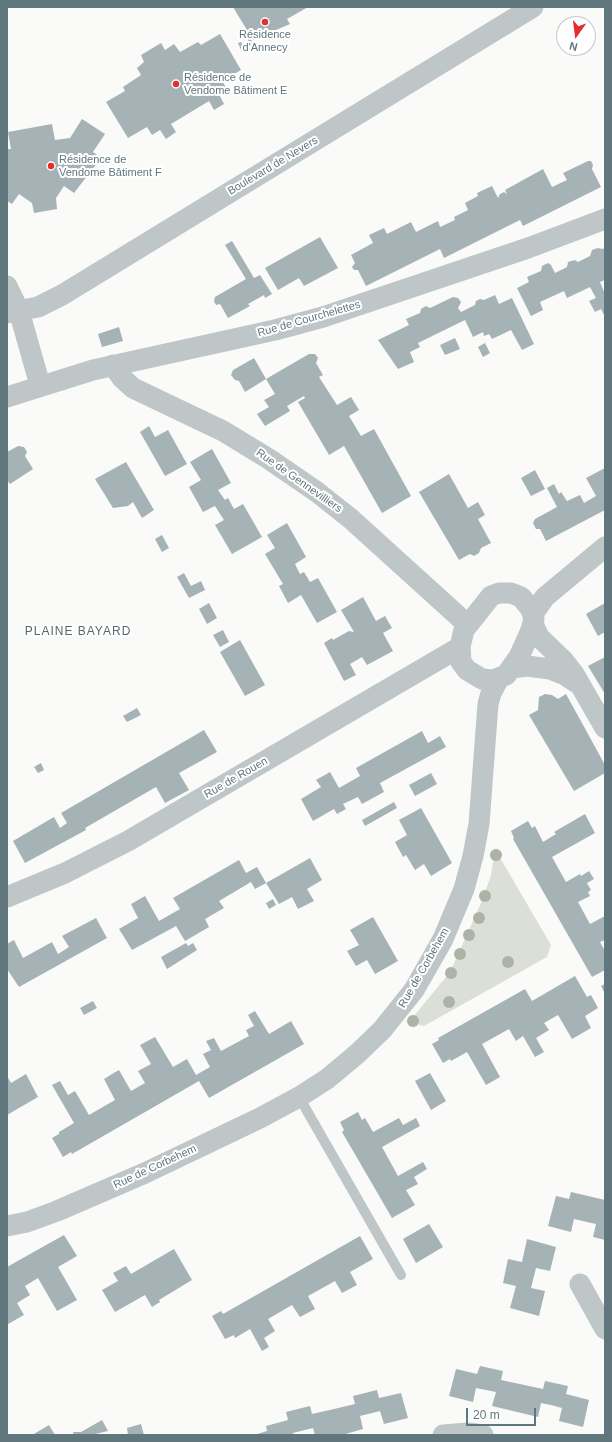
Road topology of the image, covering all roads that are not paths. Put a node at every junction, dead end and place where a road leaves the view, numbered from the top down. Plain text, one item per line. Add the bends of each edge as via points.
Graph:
1 (533, 7) edge
2 (605, 219) edge
3 (7, 286) edge
4 (13, 312) edge
5 (113, 365) junction
6 (40, 385) junction
7 (7, 397) edge
8 (605, 547) edge
9 (533, 619) junction
10 (468, 625) junction
11 (460, 647) junction
12 (505, 674) junction
13 (582, 688) junction
14 (605, 728) edge
15 (7, 898) edge
16 (299, 1097) junction
17 (7, 1226) edge
18 (401, 1275) dead end
19 (580, 1284) dead end
20 (605, 1329) edge
21 (443, 1435) edge
22 (483, 1435) edge

1 - 4 street, Boulevard de Nevers via 62,296 38,307
2 - 5 street, Rue de Courchelettes via 528,248 323,317
3 - 4 street
4 - 6 street
5 - 6 street, Rue de Courchelettes
5 - 10 street, Rue de Gennevilliers via 133,388 223,431 318,492
6 - 7 street, Rue de Courchelettes
8 - 9 street via 548,594
9 - 10 street via 528,605 521,597 511,593 499,593 486,600
9 - 12 street via 526,642
9 - 13 street via 539,637 563,660
10 - 11 street via 464,630
11 - 12 street via 461,662 471,673 488,680
11 - 15 street, Rue de Rouen via 128,841
12 - 13 street via 527,666 550,669 565,675
12 - 16 street, Rue de Corbehem via 491,693 488,704 476,844 464,889 443,939 414,990 382,1030 342,1067
13 - 14 street
16 - 17 street, Rue de Corbehem via 145,1174 57,1211
16 - 18 lane
19 - 20 street
21 - 22 street

